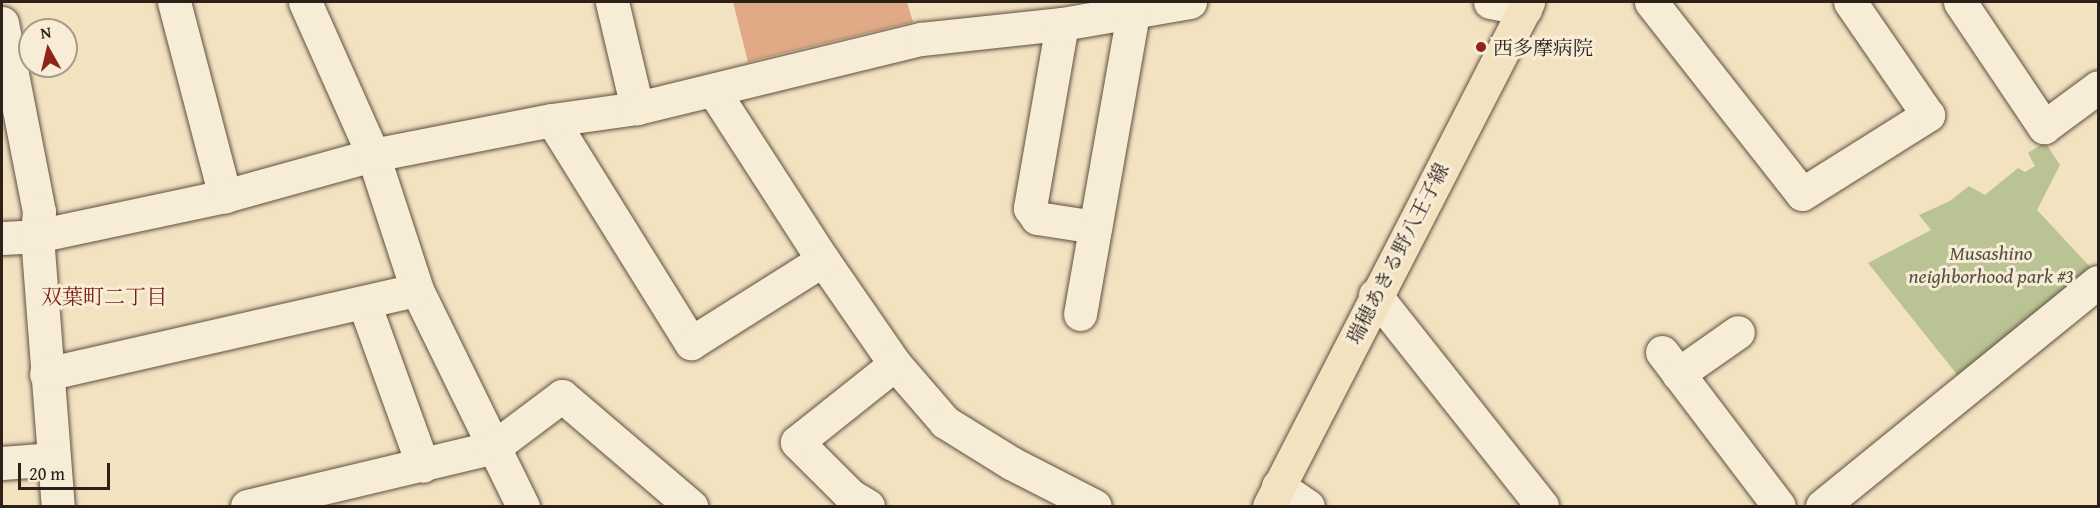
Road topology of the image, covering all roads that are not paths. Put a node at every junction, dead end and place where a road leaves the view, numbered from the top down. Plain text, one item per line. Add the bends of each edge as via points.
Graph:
1 (174, 2) edge
2 (305, 2) edge
3 (612, 2) edge
4 (1190, 2) edge
5 (1490, 2) edge
6 (1651, 2) edge
7 (1850, 2) edge
8 (1960, 2) edge
9 (1527, 5) edge
10 (1133, 13) junction
11 (2, 23) edge
12 (1062, 24) junction
13 (2098, 87) edge
14 (713, 90) junction
15 (637, 108) junction
16 (552, 120) junction
17 (373, 155) junction
18 (225, 196) junction
19 (1095, 227) junction
20 (37, 236) junction
21 (2, 238) edge
22 (823, 260) junction
23 (2098, 282) edge
24 (417, 290) junction
25 (1375, 295) junction
26 (364, 303) junction
27 (1080, 314) dead end
28 (1738, 332) dead end
29 (895, 364) junction
30 (46, 374) junction
31 (494, 447) junction
32 (54, 459) junction
33 (2, 463) edge
34 (423, 466) junction
35 (1273, 496) edge
36 (58, 507) edge
37 (247, 507) edge
38 (523, 507) edge
39 (691, 507) edge
40 (868, 507) edge
41 (1095, 507) edge
42 (1308, 507) edge
43 (1542, 507) edge
44 (1779, 507) edge
45 (1822, 507) edge

1 - 18 street
2 - 17 street
3 - 15 street
4 - 10 street
5 - 9 street
6 - 7 street via 1802,194 1928,115
8 - 13 street via 2044,127
9 - 25 main road, 瑞穂あきる野八王子線
10 - 12 street
10 - 19 street
11 - 20 street via 39,211
12 - 14 street via 921,39
12 - 19 street via 1030,208 1037,218
14 - 15 street
14 - 22 street
15 - 16 street
16 - 17 street
16 - 22 street via 692,343
17 - 18 street
17 - 24 street
18 - 20 street
19 - 27 street
20 - 21 street
20 - 30 street
22 - 29 street
23 - 45 street
24 - 26 street
24 - 31 street
25 - 35 main road, 瑞穂あきる野八王子線
25 - 43 street
26 - 30 street
26 - 34 street
28 - 44 street via 1670,363
29 - 40 street via 797,442 850,495
29 - 41 street via 945,422 1011,463
30 - 32 street
31 - 34 street
31 - 38 street
31 - 39 street via 562,396
32 - 33 street
32 - 36 street
34 - 37 street
35 - 42 street

